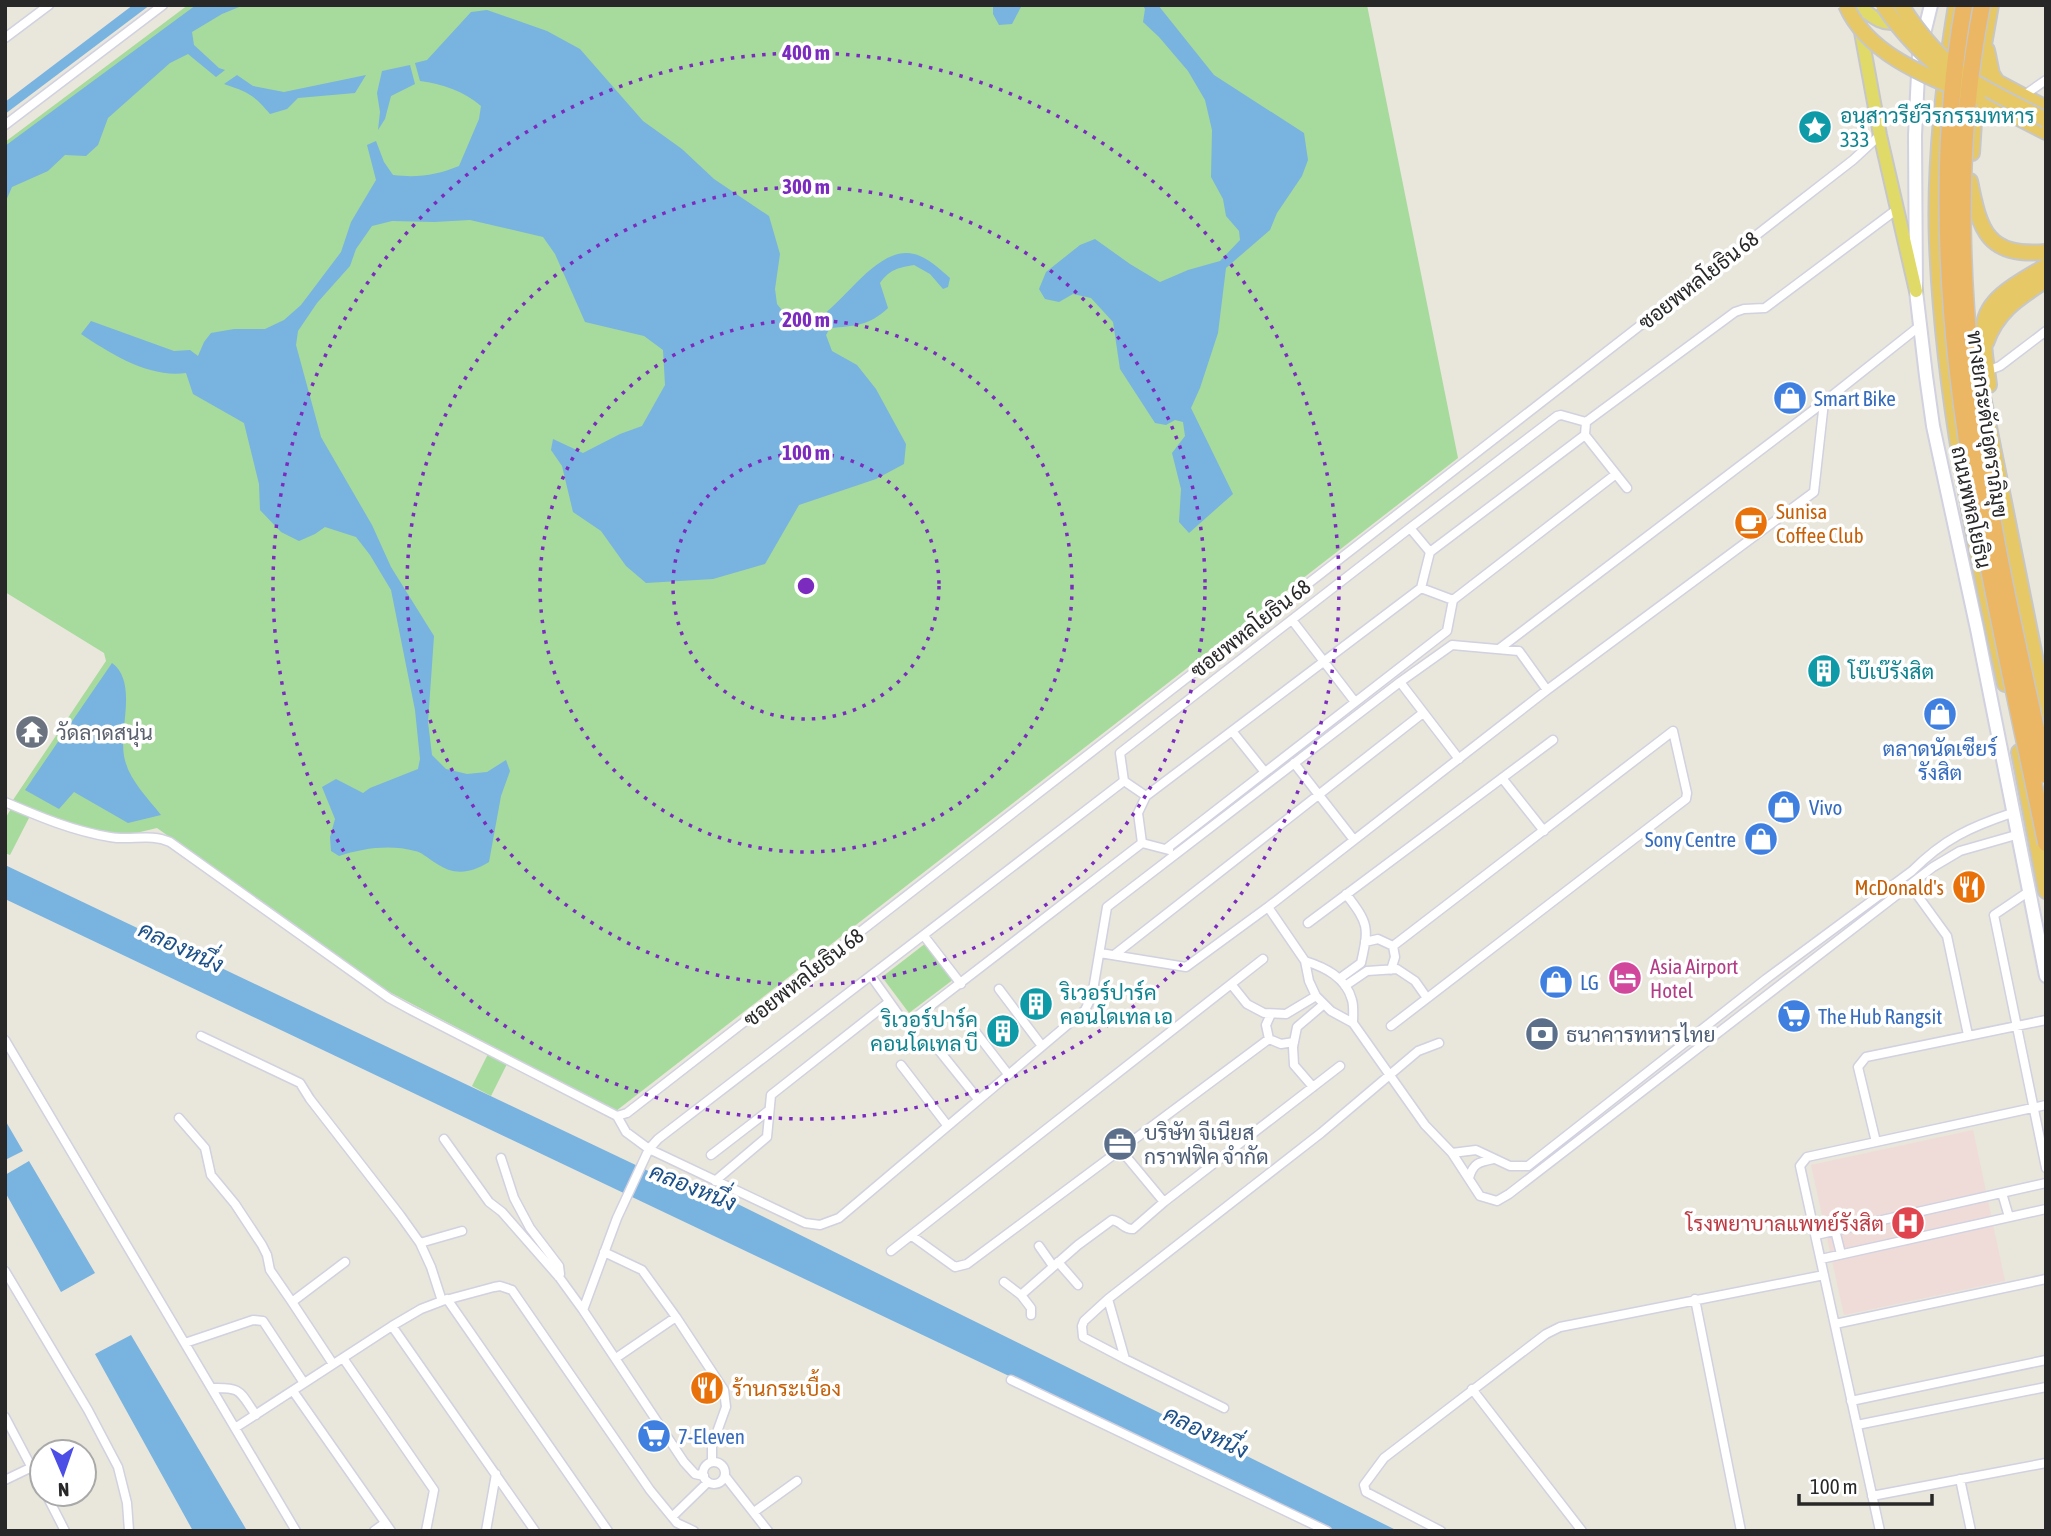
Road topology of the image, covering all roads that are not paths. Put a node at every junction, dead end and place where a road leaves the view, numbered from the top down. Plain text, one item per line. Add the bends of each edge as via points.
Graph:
1 (49, 5) edge
2 (163, 5) edge
3 (1846, 5) edge
4 (1857, 5) edge
5 (1883, 5) edge
6 (1901, 5) edge
7 (1907, 5) edge
8 (1931, 5) edge
9 (1956, 5) edge
10 (1964, 5) edge
11 (1982, 5) edge
12 (1991, 5) edge
13 (1985, 34) junction
14 (5, 38) edge
15 (2046, 80) edge
16 (2023, 96) junction
17 (1978, 97) junction
18 (2046, 108) edge
19 (2046, 120) edge
20 (5, 125) edge
21 (2046, 132) edge
22 (1880, 135) junction
23 (1970, 181) junction
24 (1896, 210) junction
25 (2046, 252) edge
26 (2046, 266) edge
27 (2046, 280) edge
28 (1916, 291) junction
29 (1921, 325) junction
30 (2046, 331) edge
31 (1984, 347) junction
32 (1987, 371) junction
33 (1824, 402) junction
34 (1586, 422) junction
35 (1989, 422) junction
36 (1585, 435) junction
37 (1616, 474) junction
38 (1627, 488) dead end
39 (1410, 528) junction
40 (1430, 552) junction
41 (1421, 588) junction
42 (1453, 600) junction
43 (1292, 620) junction
44 (1499, 649) junction
45 (1323, 662) junction
46 (1399, 682) junction
47 (1547, 690) junction
48 (1355, 702) junction
49 (2046, 712) edge
50 (1423, 713) junction
51 (1232, 731) junction
52 (1553, 740) dead end
53 (1459, 759) junction
54 (1294, 763) junction
55 (1264, 771) junction
56 (2046, 775) edge
57 (1502, 778) junction
58 (1124, 781) junction
59 (1319, 795) junction
60 (1146, 796) junction
61 (5, 802) edge
62 (2012, 813) junction
63 (1544, 831) junction
64 (1961, 834) junction
65 (2016, 835) junction
66 (1354, 840) junction
67 (1142, 843) junction
68 (2046, 843) edge
69 (1166, 849) junction
70 (1967, 849) junction
71 (1177, 853) junction
72 (1910, 885) junction
73 (2046, 891) edge
74 (2028, 892) junction
75 (1346, 894) junction
76 (1268, 907) junction
77 (1308, 923) dead end
78 (924, 936) junction
79 (1365, 942) junction
80 (1393, 946) junction
81 (1100, 953) junction
82 (1114, 956) junction
83 (1263, 959) dead end
84 (1305, 961) junction
85 (1391, 970) junction
86 (871, 976) junction
87 (2046, 976) edge
88 (1342, 982) junction
89 (961, 984) junction
90 (1231, 984) junction
91 (999, 989) dead end
92 (1316, 996) junction
93 (1427, 998) junction
94 (889, 1002) junction
95 (1324, 1004) junction
96 (1271, 1014) junction
97 (964, 1017) dead end
98 (2046, 1020) edge
99 (1353, 1023) junction
100 (2016, 1025) junction
101 (1391, 1026) dead end
102 (1968, 1035) junction
103 (201, 1036) dead end
104 (1269, 1039) junction
105 (5, 1040) edge
106 (1294, 1042) junction
107 (1440, 1042) dead end
108 (933, 1043) dead end
109 (1042, 1046) junction
110 (901, 1065) dead end
111 (1340, 1066) dead end
112 (1008, 1074) junction
113 (1389, 1074) junction
114 (1313, 1087) junction
115 (978, 1099) junction
116 (2046, 1105) edge
117 (2033, 1108) junction
118 (768, 1111) junction
119 (617, 1116) junction
120 (178, 1118) dead end
121 (947, 1125) junction
122 (444, 1139) dead end
123 (1875, 1142) junction
124 (1120, 1149) junction
125 (647, 1152) junction
126 (1452, 1153) junction
127 (711, 1155) dead end
128 (501, 1158) dead end
129 (1495, 1159) junction
130 (2046, 1168) edge
131 (1469, 1178) junction
132 (715, 1181) junction
133 (2046, 1183) edge
134 (2002, 1193) junction
135 (1164, 1202) junction
136 (2046, 1209) edge
137 (1900, 1216) junction
138 (2008, 1217) junction
139 (1835, 1230) junction
140 (462, 1231) dead end
141 (1816, 1235) junction
142 (912, 1236) junction
143 (1907, 1240) junction
144 (420, 1243) junction
145 (1039, 1246) dead end
146 (604, 1251) junction
147 (891, 1251) dead end
148 (1841, 1254) junction
149 (1821, 1259) junction
150 (345, 1262) dead end
151 (1056, 1264) junction
152 (5, 1271) edge
153 (1824, 1275) junction
154 (559, 1277) junction
155 (2046, 1279) edge
156 (1004, 1282) dead end
157 (1078, 1285) dead end
158 (1021, 1296) junction
159 (1108, 1299) junction
160 (1695, 1299) junction
161 (444, 1300) junction
162 (292, 1302) junction
163 (583, 1310) junction
164 (1031, 1315) dead end
165 (676, 1317) junction
166 (1835, 1324) junction
167 (392, 1326) junction
168 (185, 1343) junction
169 (343, 1358) junction
170 (617, 1358) junction
171 (1125, 1359) junction
172 (2046, 1360) edge
173 (333, 1364) junction
174 (1011, 1380) dead end
175 (304, 1383) junction
176 (2046, 1387) edge
177 (212, 1388) junction
178 (1472, 1389) junction
179 (293, 1391) junction
180 (1852, 1401) junction
181 (1224, 1408) dead end
182 (256, 1415) junction
183 (5, 1418) edge
184 (1857, 1425) junction
185 (235, 1428) junction
186 (28, 1460) edge
187 (712, 1462) junction
188 (2046, 1463) edge
189 (28, 1469) edge
190 (496, 1474) junction
191 (725, 1476) junction
192 (706, 1479) junction
193 (1960, 1479) junction
194 (5, 1480) edge
195 (797, 1481) dead end
196 (1872, 1496) junction
197 (53, 1508) edge
198 (754, 1512) junction
199 (676, 1523) edge
200 (388, 1527) edge
201 (65, 1531) edge
202 (129, 1531) edge
203 (296, 1531) edge
204 (374, 1531) edge
205 (426, 1531) edge
206 (486, 1531) edge
207 (535, 1531) edge
208 (608, 1531) edge
209 (694, 1531) edge
210 (768, 1531) edge
211 (1327, 1531) edge
212 (1441, 1531) edge
213 (1582, 1531) edge
214 (1741, 1531) edge
215 (1880, 1531) edge
216 (1971, 1531) edge

1 - 14 street
2 - 20 street
3 - 17 highway, bridge via 1875,44 1900,63
4 - 7 main road via 1878,20 1895,24 1903,20
4 - 22 main road, ถนนพหลโยธิน
5 - 17 highway, bridge via 1937,68
6 - 19 highway, bridge via 1922,35 1967,77
8 - 28 main road via 1919,54 1916,95
9 - 73 highway, ถนนพหลโยธิน via 1938,151 1937,242 1944,340 1973,538
10 - 68 highway, ทางยกระดับอุตราภิมุข, bridge via 1954,73 1946,203 1953,332 1979,517
11 - 56 highway, ทางยกระดับอุตราภิมุข, bridge via 1963,178 1969,332 1987,486
12 - 13 highway
13 - 16 highway via 1992,74 1997,82
13 - 23 highway
15 - 16 street
16 - 18 highway
17 - 21 highway
22 - 24 main road, ถนนพหลโยธิน
22 - 119 street, ซอยพหลโยธิน 68 via 638,1105
23 - 25 highway via 1984,231 2003,247
23 - 35 highway, ถนนพหลโยธิน via 1972,333
24 - 28 main road, ถนนพหลโยธิน
24 - 34 street via 1765,308 1735,312
26 - 31 highway via 2000,297 1989,310 1983,327
27 - 31 highway via 2012,302 1996,321
28 - 29 main road, ถนนพหลโยธิน
29 - 33 street
29 - 62 main road, ถนนพหลโยธิน via 1933,426
30 - 32 street
31 - 32 highway
32 - 35 highway
33 - 44 street
33 - 47 street via 1815,491
34 - 36 street
34 - 39 street via 1557,416
35 - 49 highway, ถนนพหลโยธิน
36 - 37 street
36 - 40 street
37 - 38 street
37 - 42 street
39 - 40 street
39 - 43 street
40 - 41 street
41 - 42 street
41 - 45 street
42 - 48 street via 1447,631
43 - 45 street
43 - 58 street via 1120,753
44 - 46 street via 1451,645
44 - 47 street via 1519,651
45 - 48 street
45 - 51 street
46 - 50 street
46 - 54 street
47 - 53 street
48 - 55 street
50 - 53 street
50 - 59 street
51 - 55 street
51 - 60 street
52 - 57 street
53 - 66 street
54 - 59 street
54 - 71 street
55 - 69 street
57 - 63 street
57 - 75 street
58 - 60 street
58 - 78 street
59 - 66 street
59 - 82 street
60 - 67 street via 1138,813
61 - 119 street via 56,824 112,838 150,836 170,842 389,998
62 - 64 street
62 - 65 main road, ถนนพหลโยธิน
63 - 80 street
63 - 93 street via 1673,731 1686,799
64 - 70 street
64 - 129 street via 1931,852 1528,1166 1510,1166
65 - 70 street
65 - 74 main road, ถนนพหลโยธิน
66 - 76 street
67 - 69 street
67 - 89 street
69 - 71 street
70 - 72 street
71 - 81 street via 1107,907
72 - 102 street via 1948,936
72 - 131 street via 1509,1194 1497,1201 1480,1196
74 - 87 main road, ถนนพหลโยธิน
74 - 100 street via 1994,915
75 - 77 street
75 - 79 street via 1363,916
76 - 82 street via 1186,967
76 - 84 street
78 - 86 street
78 - 89 street
79 - 80 street via 1378,939
79 - 88 street via 1361,963
80 - 85 street
81 - 82 street
81 - 109 street via 1089,1004
83 - 90 street
84 - 88 street via 1325,967
84 - 92 street
85 - 88 street via 1367,971
85 - 93 street via 1415,981
86 - 94 street
86 - 125 street
88 - 99 street via 1352,999
89 - 94 street via 911,1020 901,1018
90 - 96 street via 1247,1004
90 - 142 street
91 - 109 street
92 - 95 street
92 - 96 street via 1286,1014
93 - 101 street
94 - 118 street via 771,1096
95 - 99 street
95 - 106 street via 1297,1027
96 - 104 street via 1266,1025
97 - 112 street
98 - 100 street
99 - 113 street
100 - 102 street
100 - 117 street
102 - 123 street via 1866,1057 1858,1066
103 - 144 street via 300,1083
104 - 106 street via 1281,1044
104 - 124 street
105 - 168 street
106 - 114 street via 1294,1065
107 - 113 street via 1419,1051
108 - 115 street
109 - 112 street
110 - 121 street
111 - 114 street
112 - 115 street
113 - 126 street via 1425,1125
113 - 159 street via 1321,1133
114 - 135 street
115 - 121 street
116 - 117 street
117 - 123 street
117 - 130 street
118 - 127 street
118 - 132 street via 766,1138
119 - 125 street
120 - 162 street via 205,1148 211,1175 262,1245 270,1269
121 - 132 street via 829,1223 804,1223
122 - 154 street via 489,1202
123 - 141 street via 1807,1157 1800,1166
124 - 135 street
124 - 142 street via 961,1267 948,1263
125 - 132 street
125 - 146 street
126 - 129 street via 1476,1150
126 - 131 street
128 - 154 street via 514,1198 559,1266
129 - 131 street via 1476,1165
133 - 134 street
134 - 137 street
134 - 138 street
135 - 151 street via 1133,1229 1112,1220
136 - 138 street
137 - 139 street
137 - 143 street
138 - 143 street
139 - 141 street
139 - 148 street
140 - 144 street
141 - 149 street
142 - 147 street
143 - 148 street
144 - 161 street
145 - 151 street
146 - 163 street
146 - 165 street via 642,1270
148 - 149 street
149 - 153 street
150 - 162 street
151 - 157 street
151 - 158 street
152 - 202 street via 118,1467
153 - 160 street
153 - 166 street
154 - 163 street
155 - 166 street
156 - 158 street
158 - 164 street
159 - 171 street
159 - 171 street via 1084,1321 1083,1337
160 - 178 street via 1560,1327
160 - 214 street
161 - 167 street
161 - 199 street via 500,1286 512,1290
161 - 208 street
162 - 173 street
163 - 170 street
165 - 170 street
165 - 187 street via 726,1396
166 - 180 street
167 - 169 street
167 - 190 street
168 - 175 street via 253,1320 263,1321
168 - 177 street
169 - 173 street
169 - 205 street via 434,1490
170 - 192 street via 684,1462
171 - 181 street
172 - 180 street
173 - 175 street
174 - 211 street
175 - 179 street
176 - 184 street
177 - 182 street via 239,1391
177 - 185 street
178 - 212 street via 1384,1458 1364,1485 1366,1492
178 - 213 street
179 - 182 street
179 - 200 street
180 - 184 street
182 - 185 street
183 - 186 street
184 - 196 street
185 - 203 street
187 - 191 street via 722,1464
187 - 192 street via 704,1469
188 - 193 street
189 - 194 street
190 - 206 street
190 - 207 street
191 - 192 street via 718,1483
191 - 198 street
192 - 199 street
193 - 196 street
193 - 216 street
195 - 198 street
196 - 215 street
197 - 201 street
198 - 210 street
199 - 209 street
200 - 204 street

